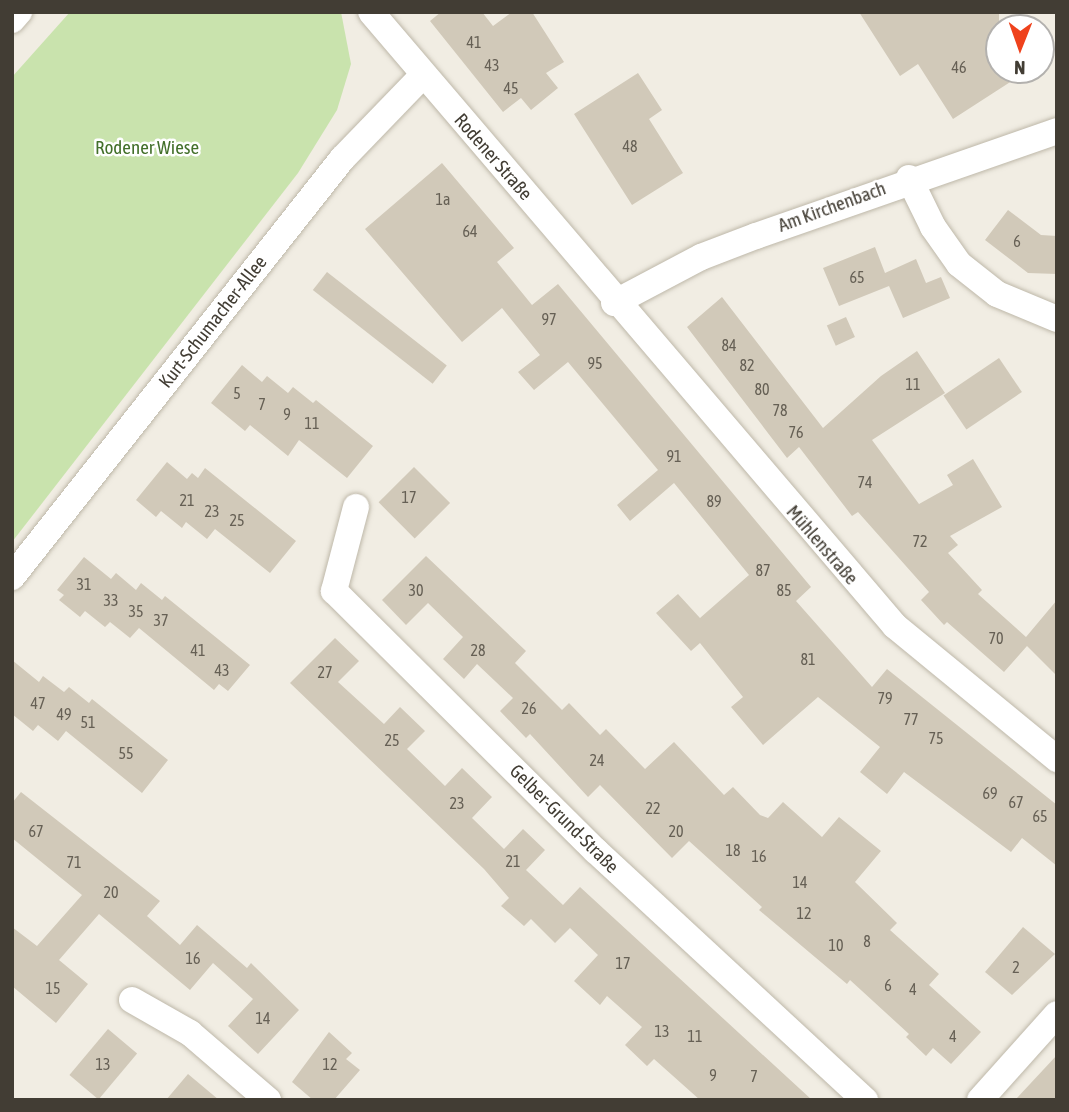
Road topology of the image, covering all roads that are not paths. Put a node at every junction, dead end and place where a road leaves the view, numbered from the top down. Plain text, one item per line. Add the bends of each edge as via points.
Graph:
1 (19, 12) edge
2 (371, 12) edge
3 (12, 20) edge
4 (423, 75) junction
5 (1057, 131) edge
6 (909, 178) junction
7 (614, 303) junction
8 (1057, 319) edge
9 (356, 507) dead end
10 (12, 577) edge
11 (1057, 759) edge
12 (132, 1000) dead end
13 (1057, 1014) edge
14 (268, 1100) edge
15 (864, 1100) edge
16 (980, 1100) edge

1 - 3 street
2 - 4 street, Rodener Straße
4 - 7 street, Rodener Straße
4 - 10 street, Kurt-Schumacher-Allee via 342,159
5 - 6 street, Am Kirchenbach
6 - 7 street, Am Kirchenbach via 701,257
6 - 8 street via 933,227 959,264 997,294
7 - 11 street, Mühlenstraße via 895,626
9 - 15 street, Gelber-Grund-Straße via 334,592 605,860
12 - 14 street via 190,1033
13 - 16 street

